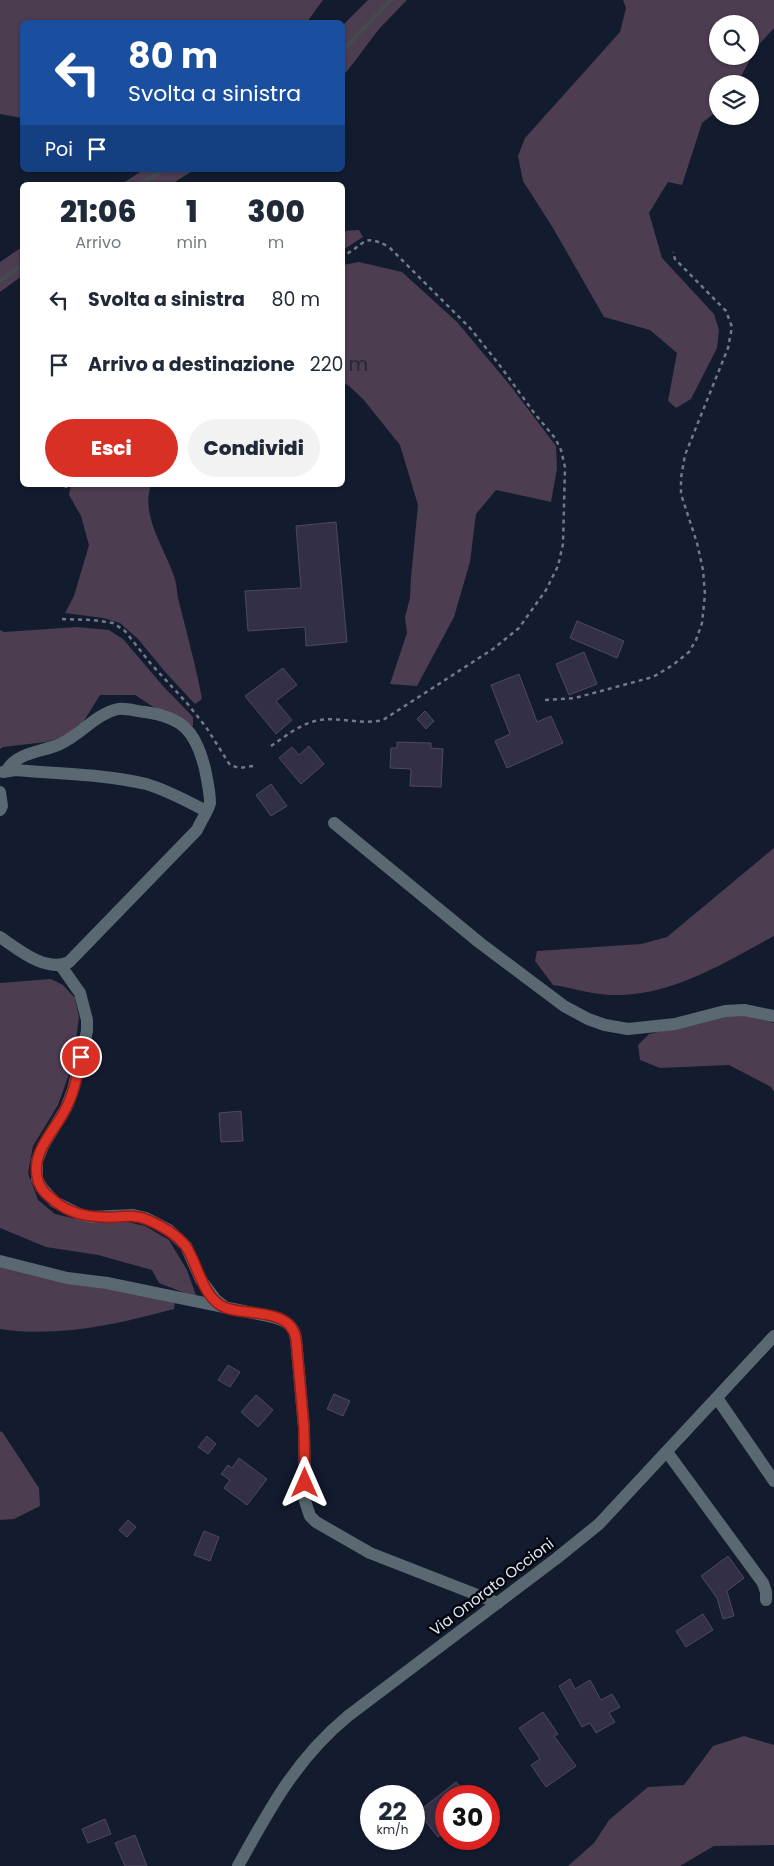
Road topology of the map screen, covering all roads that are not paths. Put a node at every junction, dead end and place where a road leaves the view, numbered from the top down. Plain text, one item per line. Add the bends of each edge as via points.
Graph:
1 (4, 772) edge
2 (0, 792) edge
3 (0, 810) edge
4 (206, 811) junction
5 (334, 824) dead end
6 (0, 937) edge
7 (61, 966) junction
8 (774, 1016) edge
9 (0, 1261) edge
10 (225, 1308) junction
11 (774, 1336) edge
12 (717, 1398) junction
13 (666, 1452) junction
14 (774, 1481) edge
15 (766, 1600) dead end
16 (498, 1603) junction
17 (238, 1866) edge

1 - 4 street via 112,778 146,784
1 - 4 street via 14,761 70,739 105,713 121,709 152,713 184,725 195,737 208,782 210,804
2 - 3 street
4 - 7 street via 197,830 69,962
5 - 8 street via 480,943 564,1006 588,1019 628,1029 675,1024 725,1011 744,1010
6 - 7 street via 27,955
7 - 10 street via 80,992 87,1031 74,1090 36,1161 37,1179 55,1202 68,1210 92,1217 133,1215 169,1230 186,1246 201,1280
9 - 10 street via 67,1278 107,1283
10 - 16 street via 285,1320 295,1332 304,1428 305,1501 310,1516 370,1554
11 - 12 street, Via Onorato Occioni
12 - 13 street, Via Onorato Occioni
12 - 14 street
13 - 15 street via 763,1583
13 - 16 street, Via Onorato Occioni via 599,1524
16 - 17 street, Via Onorato Occioni via 327,1734 286,1782

